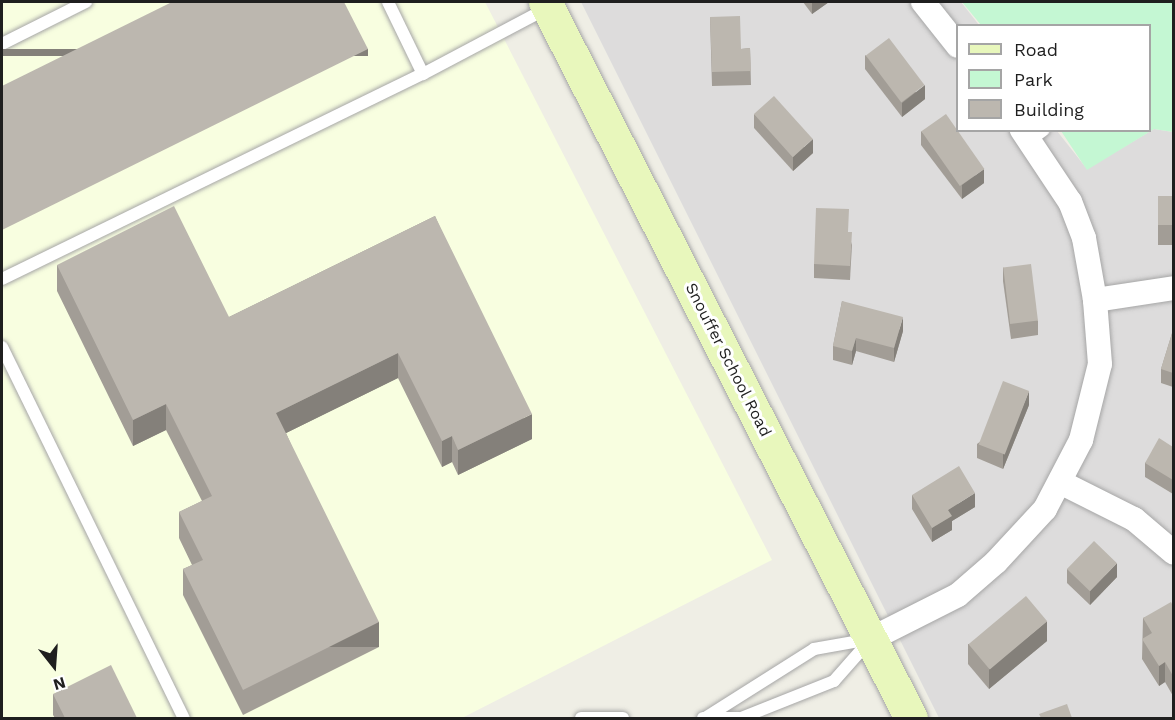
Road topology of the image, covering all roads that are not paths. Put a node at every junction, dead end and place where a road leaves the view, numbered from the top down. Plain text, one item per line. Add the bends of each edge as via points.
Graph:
1 (86, 2) edge
2 (388, 2) edge
3 (923, 2) edge
4 (552, 4) edge
5 (2, 44) edge
6 (956, 45) edge
7 (423, 74) junction
8 (1032, 134) edge
9 (2, 279) edge
10 (1173, 288) edge
11 (1095, 300) junction
12 (2, 347) edge
13 (1060, 482) junction
14 (1173, 553) edge
15 (871, 639) junction
16 (183, 718) edge
17 (581, 718) edge
18 (623, 718) edge
19 (703, 718) edge
20 (740, 718) edge
21 (911, 718) edge

1 - 5 lane
2 - 7 lane
3 - 6 street
4 - 7 lane
4 - 15 main road, Snouffer School Road
7 - 9 lane
8 - 11 street via 1070,202 1084,238
10 - 11 street
11 - 13 street via 1100,364 1095,392 1081,440
12 - 16 lane
13 - 14 street via 1134,519
13 - 15 street via 1045,509 996,562 958,595
15 - 19 lane via 814,649
15 - 20 lane via 834,681
15 - 21 main road, Snouffer School Road
17 - 18 lane
19 - 20 lane

